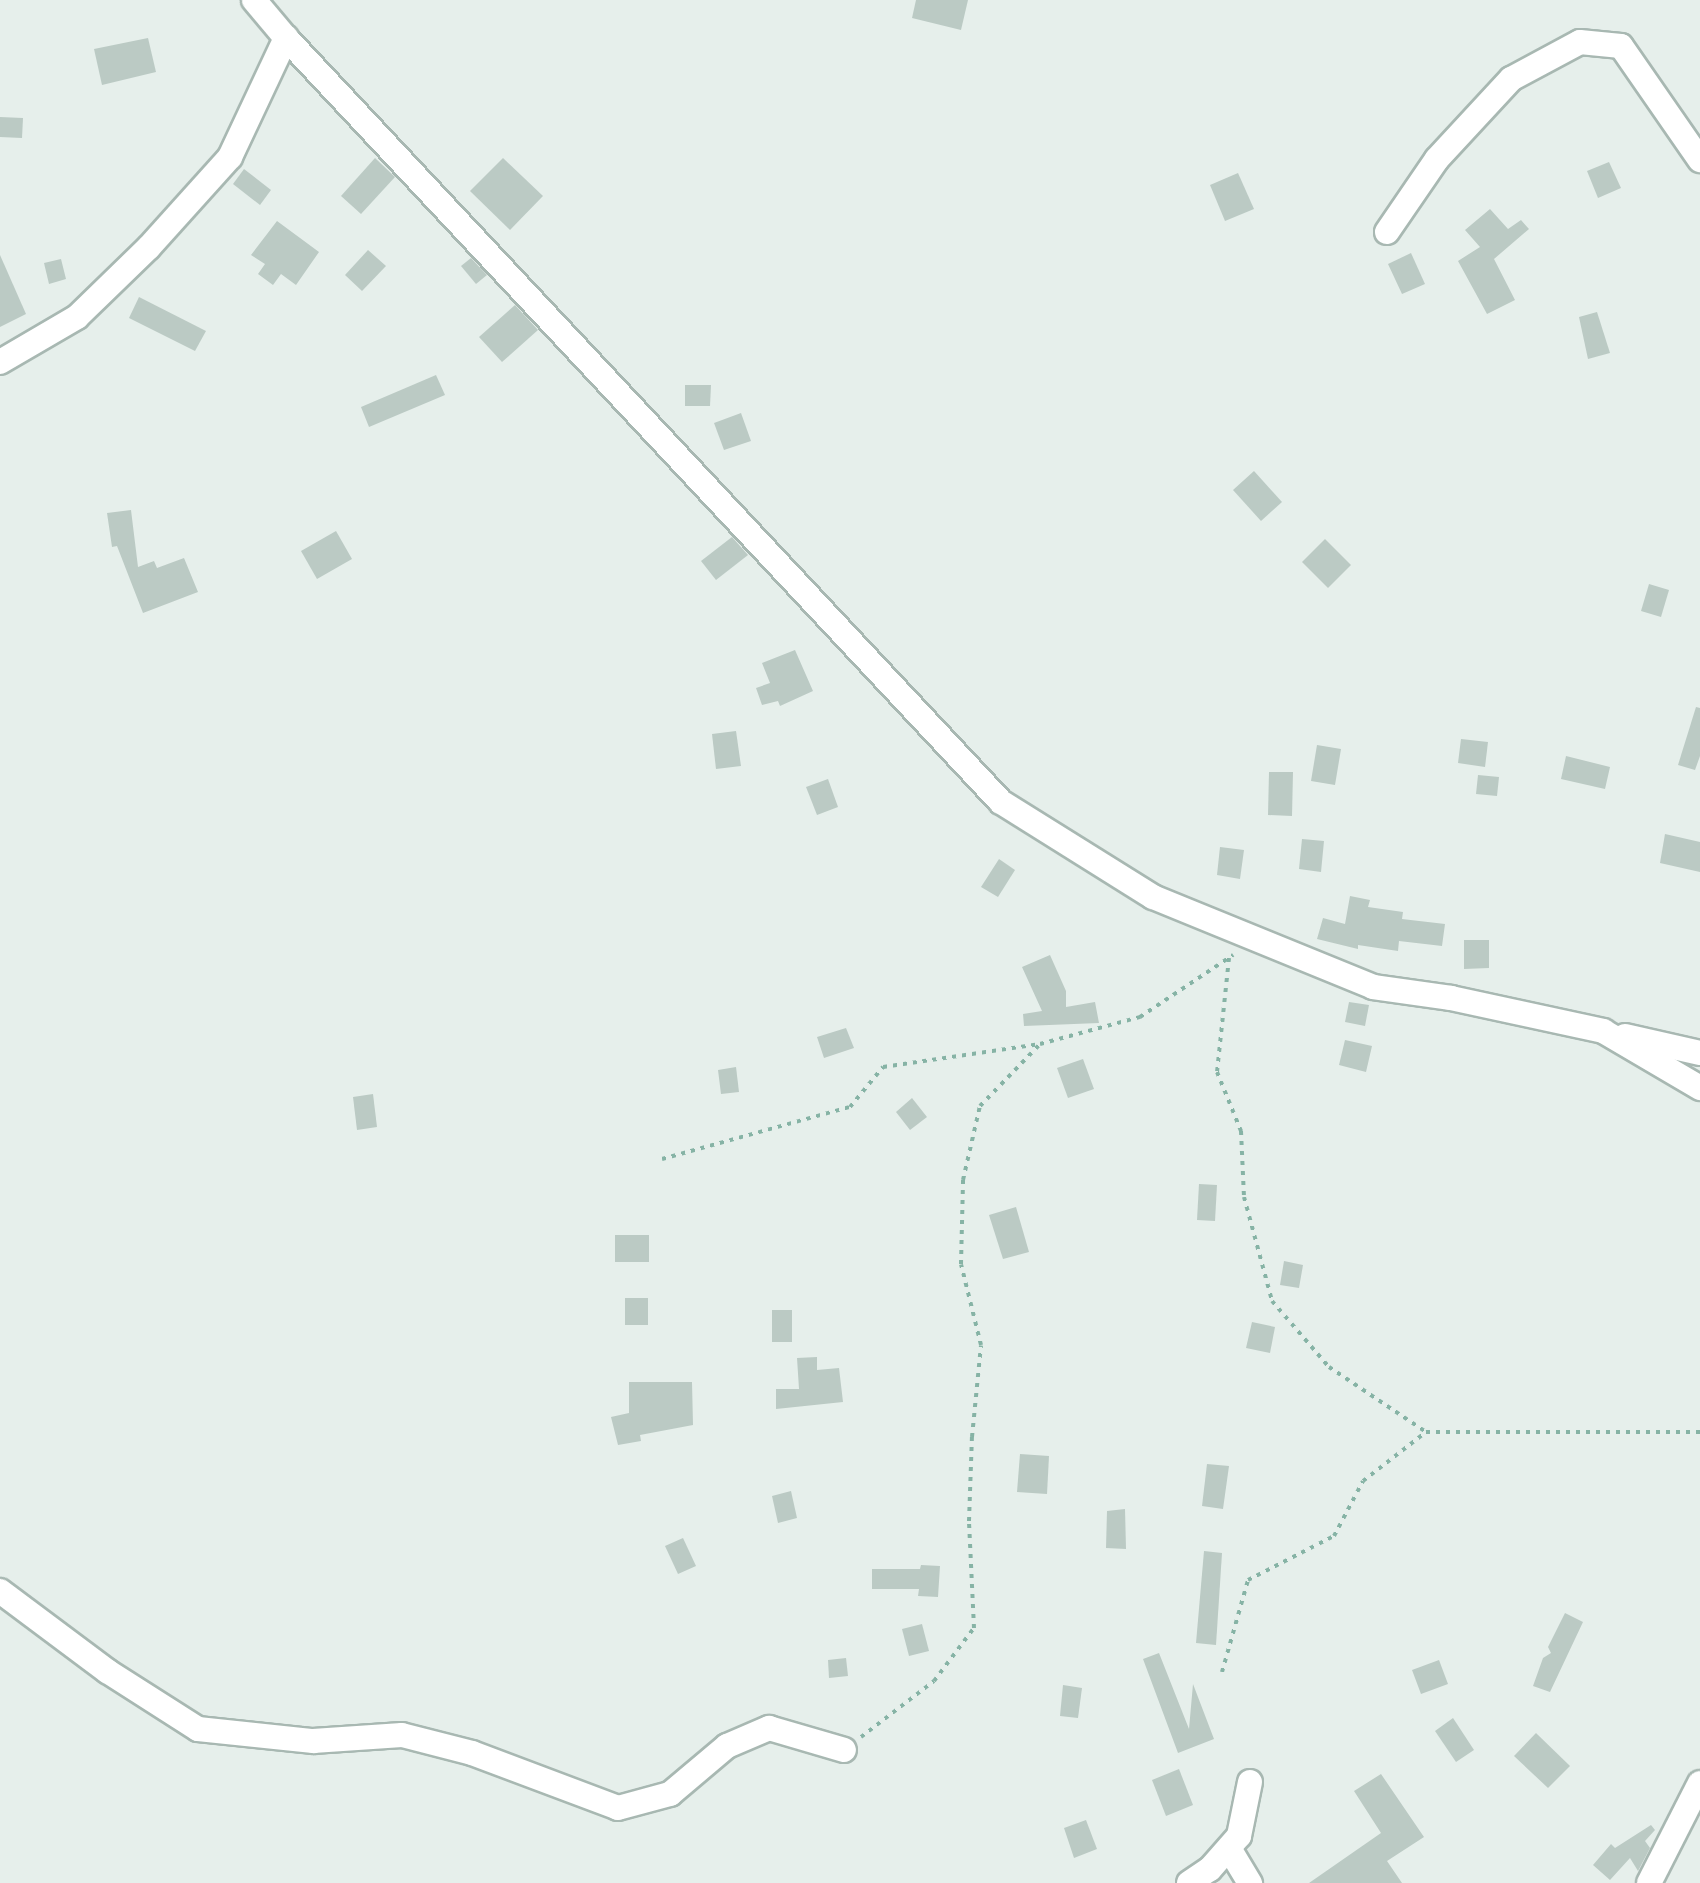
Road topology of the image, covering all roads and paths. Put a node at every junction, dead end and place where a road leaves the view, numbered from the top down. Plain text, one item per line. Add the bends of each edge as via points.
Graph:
1 (254, 0) edge
2 (286, 38) junction
3 (1700, 160) edge
4 (1387, 232) dead end
5 (0, 362) edge
6 (1259, 939) junction
7 (1229, 958) junction
8 (1603, 1031) junction
9 (1040, 1044) junction
10 (1700, 1053) edge
11 (1700, 1088) edge
12 (662, 1159) dead end
13 (1426, 1432) junction
14 (1700, 1432) edge
15 (0, 1591) edge
16 (1222, 1672) dead end
17 (844, 1750) joint
18 (1250, 1782) dead end
19 (1700, 1783) edge
20 (1230, 1850) junction
21 (1189, 1883) edge
22 (1250, 1883) edge
23 (1649, 1883) edge

1 - 2 street
2 - 5 street via 230,157 77,317
2 - 6 street via 1001,802 1153,897
3 - 4 street via 1621,46 1580,42 1511,79 1437,159
6 - 7 path
6 - 8 street via 1373,987
7 - 9 path via 1140,1017
7 - 13 path via 1217,1072 1241,1131 1244,1197 1272,1301 1329,1367
8 - 10 street
8 - 11 street
9 - 12 path via 883,1067 850,1107
9 - 17 path via 980,1106 963,1180 961,1264 981,1345 969,1521 974,1628 934,1681
13 - 14 path
13 - 16 path via 1363,1481 1334,1536 1248,1580
15 - 17 street via 107,1671 198,1729 313,1741 402,1735 487,1758 618,1808 670,1794 727,1746 769,1728
18 - 20 street via 1245,1814
19 - 23 street
20 - 21 street
20 - 22 street

